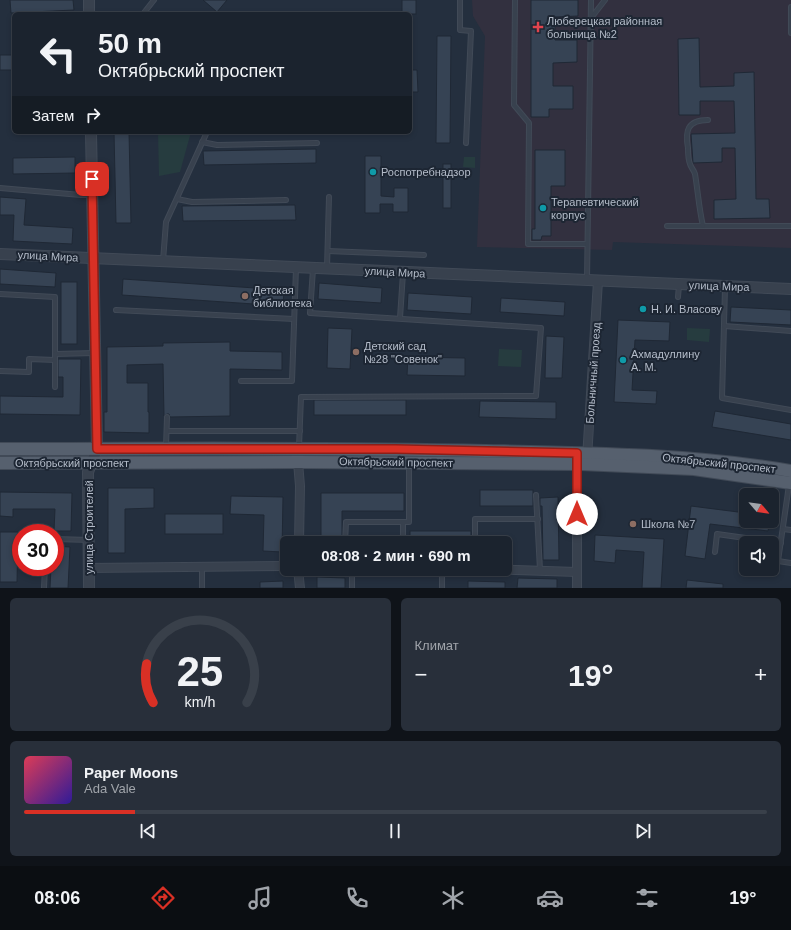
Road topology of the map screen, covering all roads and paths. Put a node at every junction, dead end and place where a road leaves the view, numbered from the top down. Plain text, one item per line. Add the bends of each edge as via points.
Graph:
1 (89, 0) edge
2 (154, 0) edge
3 (460, 0) edge
4 (515, 0) edge
5 (591, 0) edge
6 (605, 0) edge
7 (791, 7) edge
8 (89, 12) edge
9 (145, 12) edge
10 (591, 18) junction
11 (791, 33) edge
12 (708, 120) dead end
13 (91, 134) edge
14 (206, 134) edge
15 (202, 142) junction
16 (317, 143) dead end
17 (466, 143) dead end
18 (0, 188) edge
19 (92, 194) junction
20 (329, 197) dead end
21 (177, 199) junction
22 (286, 200) dead end
23 (667, 226) dead end
24 (703, 226) junction
25 (791, 226) edge
26 (588, 244) junction
27 (328, 251) junction
28 (0, 254) edge
29 (424, 255) dead end
30 (93, 258) junction
31 (163, 262) junction
32 (296, 268) junction
33 (313, 268) junction
34 (327, 269) junction
35 (403, 272) junction
36 (587, 280) junction
37 (598, 281) junction
38 (679, 284) junction
39 (724, 286) junction
40 (791, 289) edge
41 (0, 294) edge
42 (678, 296) dead end
43 (116, 310) dead end
44 (400, 318) junction
45 (294, 319) junction
46 (724, 326) junction
47 (791, 331) edge
48 (96, 353) junction
49 (55, 354) junction
50 (55, 360) junction
51 (0, 371) edge
52 (241, 381) dead end
53 (55, 387) dead end
54 (791, 410) edge
55 (167, 417) dead end
56 (166, 431) junction
57 (300, 431) junction
58 (0, 449) edge
59 (97, 449) junction
60 (166, 449) junction
61 (299, 449) junction
62 (582, 459) junction
63 (298, 462) junction
64 (408, 462) junction
65 (92, 463) junction
66 (0, 464) edge
67 (791, 470) edge
68 (790, 483) edge
69 (536, 495) dead end
70 (538, 518) junction
71 (403, 522) junction
72 (783, 529) junction
73 (791, 530) edge
74 (299, 536) edge
75 (345, 536) edge
76 (403, 536) edge
77 (474, 536) edge
78 (64, 539) edge
79 (89, 540) junction
80 (781, 543) junction
81 (715, 552) dead end
82 (791, 563) edge
83 (280, 566) edge
84 (202, 567) junction
85 (89, 568) junction
86 (512, 569) edge
87 (540, 570) junction
88 (577, 572) junction
89 (45, 576) edge
90 (299, 576) edge
91 (352, 576) edge
92 (442, 576) edge
93 (44, 588) edge
94 (89, 588) edge
95 (202, 588) edge
96 (300, 588) edge
97 (352, 588) edge
98 (442, 588) edge
99 (577, 588) edge

1 - 8 street
2 - 9 lane
3 - 17 lane via 460,30 471,31
4 - 26 lane via 514,105 529,123 528,244
5 - 10 lane
6 - 10 lane
7 - 11 lane
10 - 26 lane
12 - 24 lane via 694,123 686,134
13 - 19 street, улица Строителей
14 - 15 lane
15 - 16 lane via 217,145
15 - 21 lane
18 - 19 lane
19 - 30 street, улица Строителей
20 - 27 lane
21 - 22 lane via 192,202
21 - 31 lane via 166,222
23 - 24 lane
24 - 25 lane
26 - 36 lane
27 - 29 lane
27 - 34 lane
28 - 30 street, улица Мира
30 - 31 street, улица Мира
30 - 48 street, улица Строителей
31 - 32 street, улица Мира
32 - 33 street, улица Мира
32 - 45 lane
33 - 34 street, улица Мира
33 - 44 lane via 310,313
34 - 35 street, улица Мира
35 - 36 street, улица Мира
35 - 44 lane
36 - 37 street, улица Мира
37 - 38 street, улица Мира
37 - 62 street, Больничный проезд
38 - 39 street, улица Мира
38 - 42 lane
39 - 40 street, улица Мира
39 - 46 lane
41 - 49 lane via 55,298
43 - 45 lane
44 - 57 lane via 541,328 536,396 301,397
45 - 52 lane via 292,381
46 - 47 lane
46 - 54 lane via 722,398
48 - 49 lane
48 - 59 street, улица Строителей
49 - 50 lane
50 - 51 lane via 29,359 29,372
50 - 53 lane
55 - 56 lane
56 - 57 lane
56 - 60 lane
57 - 61 lane
58 - 59 main road, Октябрьский проспект
59 - 60 main road, Октябрьский проспект
59 - 65 street, улица Строителей
60 - 61 main road, Октябрьский проспект
61 - 62 main road, Октябрьский проспект via 396,449
62 - 64 main road, Октябрьский проспект
62 - 67 main road, Октябрьский проспект via 696,458
62 - 68 main road, Октябрьский проспект via 694,469
62 - 88 street, Больничный проезд
63 - 64 main road, Октябрьский проспект
63 - 65 main road, Октябрьский проспект
63 - 74 street
64 - 71 lane via 409,522
65 - 66 main road, Октябрьский проспект
65 - 79 street, улица Строителей via 88,472
68 - 72 lane
69 - 70 lane
70 - 77 lane via 475,519
70 - 87 lane
71 - 75 lane via 346,522
71 - 76 lane
72 - 73 lane
72 - 80 lane
78 - 79 lane
79 - 85 street, улица Строителей
80 - 81 lane via 717,534
80 - 82 lane via 778,561
83 - 84 street
84 - 85 street
84 - 95 lane
85 - 94 street, улица Строителей
86 - 87 street
87 - 88 street
88 - 99 street, Больничный проезд
89 - 93 lane
90 - 96 street
91 - 97 lane
92 - 98 lane

